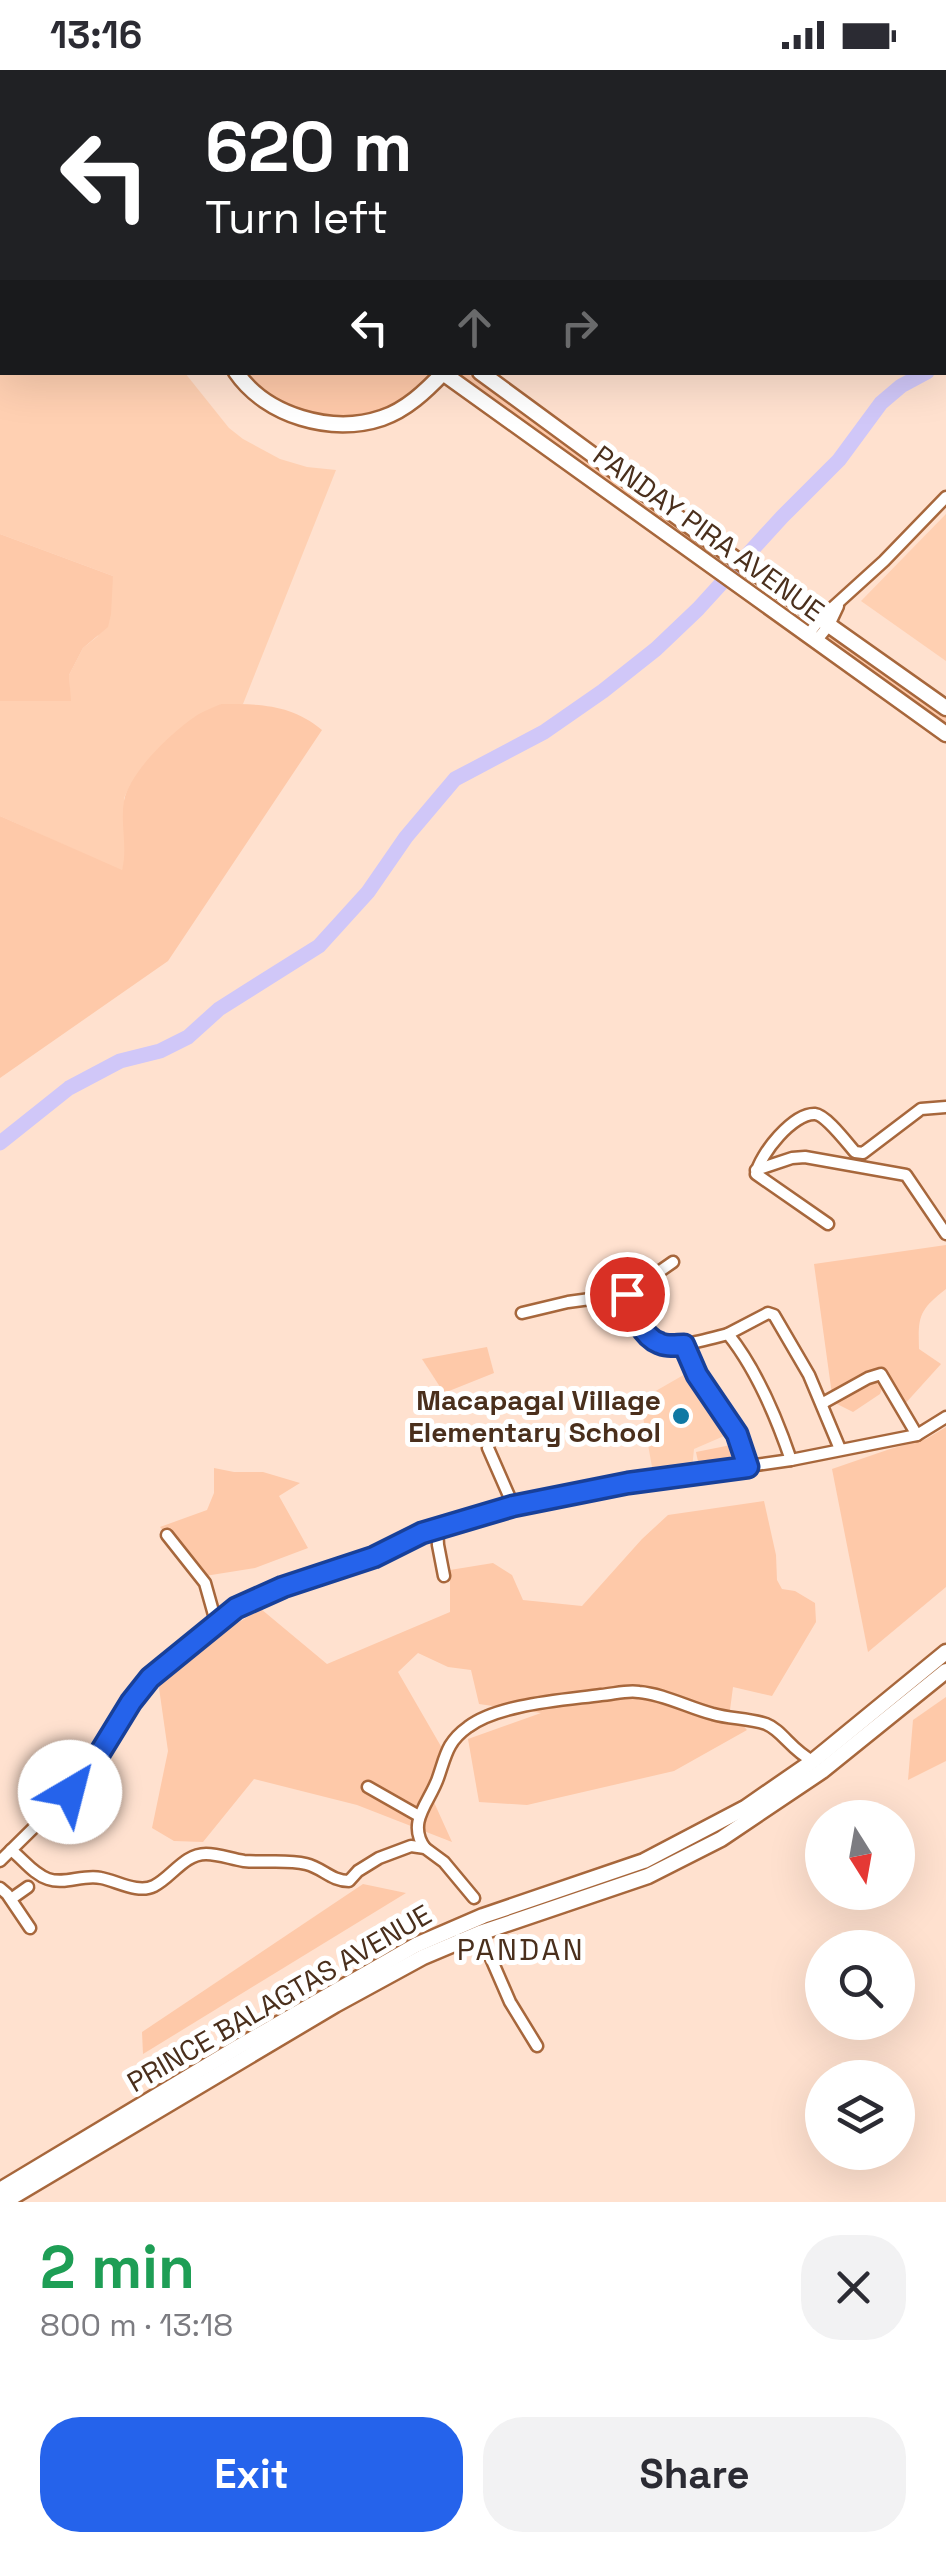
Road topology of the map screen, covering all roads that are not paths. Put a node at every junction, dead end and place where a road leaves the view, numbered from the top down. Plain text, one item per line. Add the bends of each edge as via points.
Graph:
1 (238, 375) edge
2 (442, 375) edge
3 (447, 375) edge
4 (484, 375) edge
5 (946, 497) edge
6 (825, 622) junction
7 (812, 638) junction
8 (946, 708) edge
9 (946, 734) edge
10 (946, 1107) edge
11 (756, 1170) junction
12 (828, 1224) dead end
13 (946, 1234) edge
14 (673, 1262) dead end
15 (627, 1294) junction
16 (522, 1313) dead end
17 (728, 1334) junction
18 (684, 1345) junction
19 (822, 1403) junction
20 (946, 1417) edge
21 (917, 1435) junction
22 (488, 1448) dead end
23 (840, 1450) junction
24 (790, 1460) junction
25 (748, 1467) junction
26 (513, 1506) junction
27 (438, 1528) junction
28 (166, 1535) dead end
29 (444, 1576) dead end
30 (216, 1622) junction
31 (946, 1652) edge
32 (946, 1670) edge
33 (813, 1760) junction
34 (368, 1787) dead end
35 (419, 1816) junction
36 (425, 1848) junction
37 (11, 1850) junction
38 (0, 1861) edge
39 (28, 1886) dead end
40 (0, 1888) edge
41 (474, 1898) dead end
42 (11, 1899) junction
43 (30, 1928) dead end
44 (480, 1933) junction
45 (537, 2046) dead end
46 (6, 2194) edge

1 - 2 main road via 286,412 333,424 383,418
3 - 7 main road, PANDAY PIRA AVENUE
4 - 6 main road, PANDAY PIRA AVENUE
5 - 6 street
6 - 7 street
6 - 8 main road, PANDAY PIRA AVENUE
7 - 9 main road, PANDAY PIRA AVENUE
10 - 11 street via 921,1108 863,1153 825,1118 810,1114 774,1140
11 - 12 street
11 - 13 street via 805,1157 906,1176
14 - 15 street
15 - 16 street
15 - 18 street via 651,1338
17 - 18 street
17 - 19 street via 771,1313
17 - 24 street via 758,1382
18 - 25 street via 737,1434
19 - 21 street via 881,1374
19 - 23 street
20 - 21 street
21 - 23 street
22 - 26 street
23 - 24 street
24 - 25 street
25 - 26 street
26 - 27 street
27 - 29 street
27 - 30 street via 283,1587
28 - 30 street via 205,1583
30 - 37 street via 150,1678 93,1764
31 - 33 main road, PRINCE BALAGTAS AVENUE
32 - 44 main road, PRINCE BALAGTAS AVENUE via 822,1771 721,1839 648,1876
33 - 35 street via 765,1724 642,1692 558,1700 468,1726 448,1746
33 - 46 main road, PRINCE BALAGTAS AVENUE via 745,1808 657,1854 416,1944
34 - 35 street
35 - 36 street via 418,1838
36 - 37 street via 390,1854 342,1882 306,1864 203,1854 146,1889 89,1876 47,1879
36 - 41 street
37 - 38 street
39 - 42 street
40 - 42 street
42 - 43 street
44 - 45 street
44 - 46 main road, PRINCE BALAGTAS AVENUE via 423,1957

